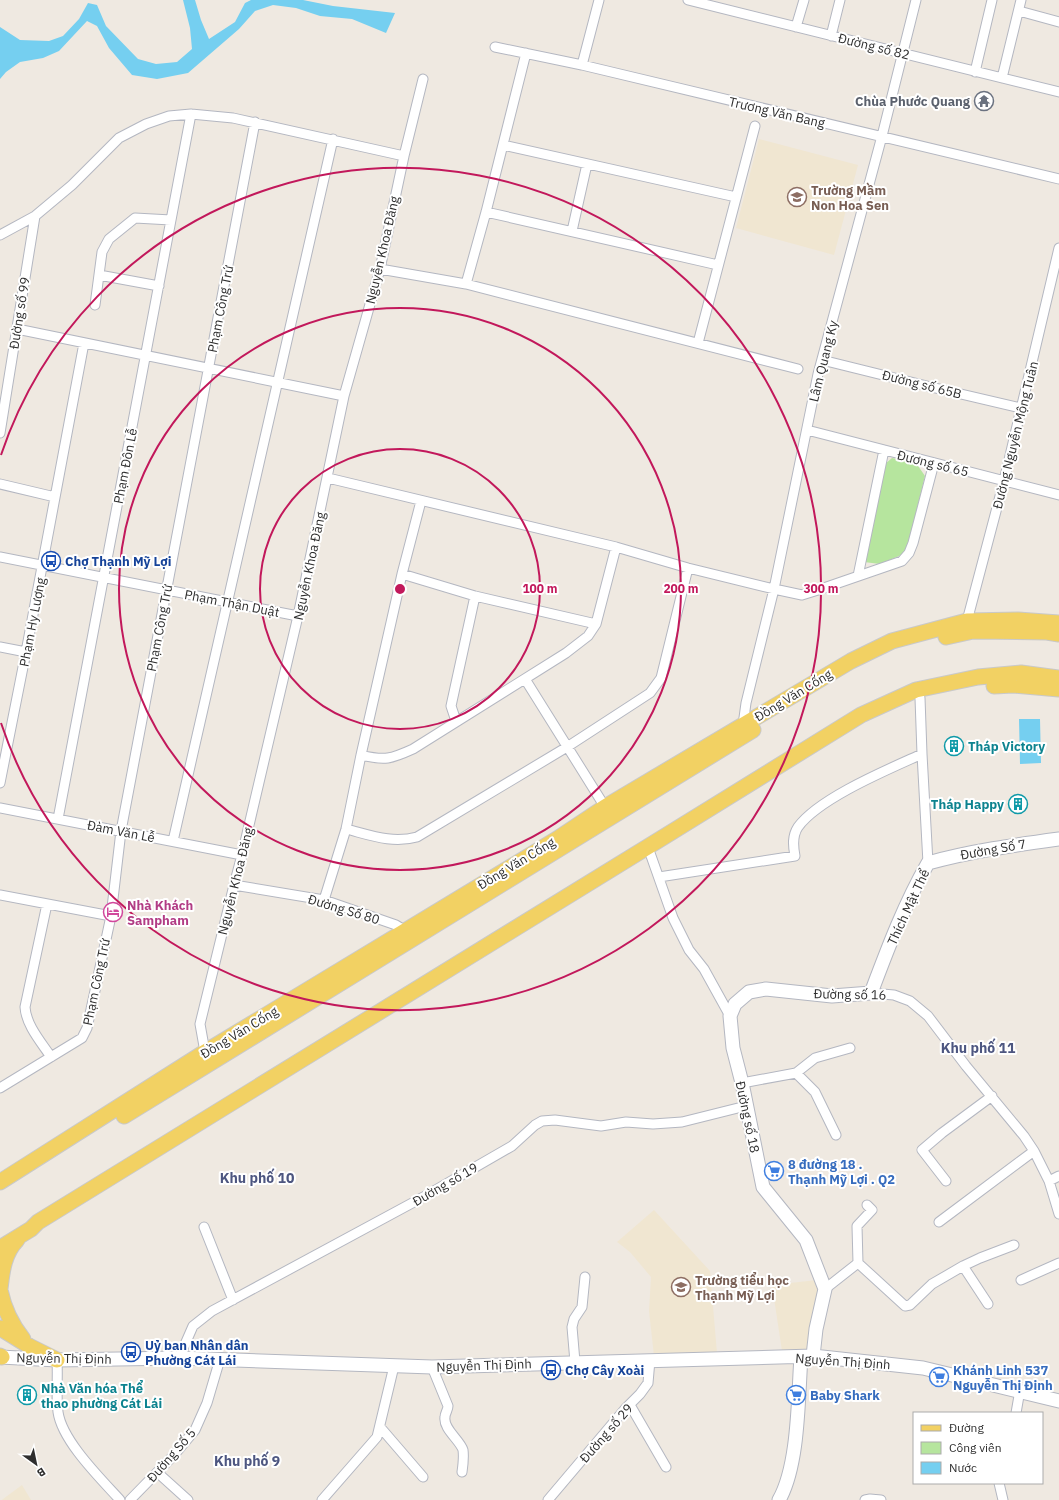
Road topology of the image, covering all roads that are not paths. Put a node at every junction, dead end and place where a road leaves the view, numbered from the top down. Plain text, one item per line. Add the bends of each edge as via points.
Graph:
1 (599, 0) edge
2 (688, 0) edge
3 (804, 0) edge
4 (840, 0) edge
5 (916, 0) edge
6 (992, 0) edge
7 (1021, 0) edge
8 (1018, 10) junction
9 (1059, 22) edge
10 (796, 27) junction
11 (831, 36) junction
12 (495, 47) dead end
13 (526, 53) junction
14 (902, 54) junction
15 (582, 65) junction
16 (975, 72) junction
17 (1002, 78) junction
18 (423, 79) dead end
19 (1059, 92) edge
20 (191, 114) junction
21 (255, 122) junction
22 (755, 126) dead end
23 (882, 136) junction
24 (333, 139) junction
25 (503, 145) junction
26 (404, 156) junction
27 (587, 164) junction
28 (1059, 179) edge
29 (736, 197) junction
30 (486, 212) junction
31 (35, 216) junction
32 (171, 220) junction
33 (572, 231) junction
34 (0, 235) edge
35 (1059, 248) edge
36 (718, 265) junction
37 (380, 269) junction
38 (99, 275) junction
39 (1055, 282) edge
40 (466, 284) junction
41 (159, 286) junction
42 (95, 304) dead end
43 (17, 329) junction
44 (84, 343) junction
45 (698, 343) junction
46 (146, 355) junction
47 (822, 360) junction
48 (208, 368) junction
49 (798, 369) dead end
50 (277, 382) junction
51 (344, 396) junction
52 (1022, 408) junction
53 (806, 430) junction
54 (0, 433) edge
55 (884, 450) junction
56 (934, 463) junction
57 (328, 478) junction
58 (1004, 481) junction
59 (0, 484) edge
60 (1059, 495) edge
61 (55, 496) junction
62 (421, 501) junction
63 (616, 547) junction
64 (0, 557) edge
65 (43, 565) junction
66 (688, 568) junction
67 (402, 574) junction
68 (858, 576) junction
69 (104, 577) junction
70 (774, 589) junction
71 (166, 590) junction
72 (475, 596) junction
73 (228, 602) junction
74 (298, 616) junction
75 (967, 621) junction
76 (1059, 623) edge
77 (596, 624) junction
78 (1059, 634) edge
79 (0, 647) edge
80 (26, 652) junction
81 (1059, 678) edge
82 (525, 679) junction
83 (1059, 689) edge
84 (920, 698) junction
85 (456, 721) junction
86 (744, 730) junction
87 (567, 747) junction
88 (922, 754) junction
89 (361, 755) junction
90 (0, 783) edge
91 (605, 807) junction
92 (0, 808) edge
93 (58, 819) junction
94 (346, 829) junction
95 (121, 831) junction
96 (1059, 839) edge
97 (174, 840) junction
98 (650, 853) junction
99 (242, 855) junction
100 (928, 863) junction
101 (659, 877) junction
102 (234, 885) junction
103 (0, 895) edge
104 (324, 900) junction
105 (47, 904) junction
106 (110, 916) junction
107 (411, 934) junction
108 (871, 993) junction
109 (730, 1016) junction
110 (367, 1024) junction
111 (850, 1048) dead end
112 (205, 1052) junction
113 (51, 1057) junction
114 (796, 1073) junction
115 (742, 1083) junction
116 (0, 1088) edge
117 (992, 1096) junction
118 (746, 1106) junction
119 (836, 1135) dead end
120 (1034, 1152) junction
121 (1059, 1176) edge
122 (946, 1181) dead end
123 (1049, 1181) junction
124 (0, 1182) edge
125 (0, 1191) edge
126 (868, 1205) dead end
127 (1059, 1214) edge
128 (939, 1222) dead end
129 (204, 1227) dead end
130 (26, 1232) junction
131 (1014, 1245) dead end
132 (0, 1248) edge
133 (858, 1263) junction
134 (1059, 1263) edge
135 (964, 1266) junction
136 (584, 1277) dead end
137 (1021, 1280) dead end
138 (825, 1289) junction
139 (0, 1290) edge
140 (233, 1300) junction
141 (988, 1304) dead end
142 (0, 1328) edge
143 (29, 1346) junction
144 (807, 1356) junction
145 (1, 1357) edge
146 (179, 1358) junction
147 (220, 1359) junction
148 (57, 1360) junction
149 (650, 1360) junction
150 (575, 1362) junction
151 (394, 1366) junction
152 (432, 1367) junction
153 (1020, 1390) junction
154 (1059, 1401) edge
155 (630, 1405) junction
156 (1016, 1412) edge
157 (380, 1427) junction
158 (666, 1467) dead end
159 (462, 1472) dead end
160 (158, 1473) junction
161 (423, 1477) dead end
162 (999, 1484) edge
163 (120, 1500) edge
164 (130, 1500) edge
165 (188, 1500) edge
166 (322, 1500) edge
167 (548, 1500) edge
168 (778, 1500) edge
169 (865, 1500) edge
170 (881, 1500) edge
171 (1002, 1500) edge

1 - 15 street
2 - 10 street, Đường số 82
3 - 10 street
4 - 11 street
5 - 14 street, Lâm Quang Ky
6 - 16 street
7 - 8 street
8 - 9 street
8 - 17 street
10 - 11 street, Đường số 82
11 - 14 street, Đường số 82
12 - 13 street, Trương Văn Bang
13 - 15 street, Trương Văn Bang
13 - 25 street
14 - 16 street, Đường số 82
14 - 23 street, Lâm Quang Ky
15 - 23 street, Trương Văn Bang
16 - 17 street, Đường số 82
17 - 19 street, Đường số 82
18 - 26 street, Nguyễn Khoa Đăng
20 - 21 street
20 - 31 street via 169,116 119,138 72,185
20 - 32 street, Phạm Đôn Lễ
21 - 24 street
21 - 48 street, Phạm Công Trứ
22 - 29 street
23 - 28 street, Trương Văn Bang
23 - 47 street, Lâm Quang Ky
24 - 26 street
24 - 50 street
25 - 27 street
25 - 30 street
26 - 37 street, Nguyễn Khoa Đăng
27 - 29 street
27 - 33 street
29 - 36 street
30 - 33 street
30 - 40 street
31 - 34 street
31 - 43 street, Đường số 99
32 - 38 street via 135,218 125,225 108,239 102,252
32 - 41 street, Phạm Đôn Lễ
33 - 36 street
35 - 39 street, Đường Nguyễn Mộng Tuân
36 - 45 street
37 - 40 street
37 - 51 street, Nguyễn Khoa Đăng
38 - 41 street
38 - 42 street
39 - 52 street, Đường Nguyễn Mộng Tuân
40 - 45 street
41 - 46 street, Phạm Đôn Lễ
43 - 44 street
43 - 54 street, Đường số 99
44 - 46 street
44 - 61 street, Phạm Hy Lượng
45 - 49 street
46 - 48 street
46 - 69 street, Phạm Đôn Lễ
47 - 52 street, Đường số 65B
47 - 53 street, Lâm Quang Ky
48 - 50 street
48 - 71 street, Phạm Công Trứ
50 - 51 street
50 - 73 street
51 - 57 street, Nguyễn Khoa Đăng
52 - 58 street, Đường Nguyễn Mộng Tuân
53 - 55 street, Đương số 65
53 - 70 street, Lâm Quang Ky
55 - 56 street, Đương số 65
55 - 68 street
56 - 58 street, Đương số 65
56 - 68 street via 909,553 902,561
57 - 62 street
57 - 74 street, Nguyễn Khoa Đăng
58 - 60 street, Đương số 65
58 - 75 street, Đường Nguyễn Mộng Tuân
59 - 61 street
61 - 65 street, Phạm Hy Lượng
62 - 63 street
62 - 67 street
63 - 66 street
63 - 77 street
64 - 65 street, Phạm Thận Duật
65 - 69 street, Phạm Thận Duật
65 - 80 street, Phạm Hy Lượng
66 - 70 street
66 - 87 street via 661,678 650,693
67 - 72 street
67 - 89 street
68 - 70 street via 802,594
69 - 71 street, Phạm Thận Duật
69 - 93 street, Phạm Đôn Lễ
70 - 86 street, Lâm Quang Ky via 752,675
71 - 73 street, Phạm Thận Duật
71 - 95 street, Phạm Công Trứ
72 - 77 street
72 - 85 street via 451,706
73 - 74 street, Phạm Thận Duật
73 - 97 street
74 - 99 street, Nguyễn Khoa Đăng
75 - 76 main road, Đồng Văn Cống via 1018,620
75 - 86 main road, Đồng Văn Cống via 892,642 851,661
77 - 82 street via 588,636
78 - 86 main road, Đồng Văn Cống via 973,631 901,647 880,655
79 - 80 street
80 - 90 street, Phạm Hy Lượng
81 - 110 main road via 1021,673 978,677 916,690 861,715
82 - 85 street
82 - 87 street
83 - 84 main road via 1013,684 965,688
84 - 88 street, Thích Mật Thể
84 - 98 main road via 890,709 849,730
85 - 89 street via 394,758 377,759
86 - 91 main road, Đồng Văn Cống
86 - 107 main road, Đồng Văn Cống
87 - 91 street
87 - 94 street via 417,837 389,840
88 - 100 street, Thích Mật Thể
88 - 101 street via 890,768 810,814 795,834 794,856
89 - 94 street
91 - 107 main road, Đồng Văn Cống
92 - 93 street, Đàm Văn Lễ
93 - 95 street, Đàm Văn Lễ
94 - 104 street
95 - 97 street, Đàm Văn Lễ
95 - 106 street, Phạm Công Trứ
96 - 100 main road, Đường Số 7 via 1005,846
97 - 99 street, Đàm Văn Lễ
98 - 101 street, Đường số 18
98 - 110 main road
99 - 102 street, Nguyễn Khoa Đăng
100 - 108 main road, Thích Mật Thể via 892,936
101 - 109 street, Đường số 18 via 673,918
102 - 104 street, Đường Số 80
102 - 112 street, Nguyễn Khoa Đăng via 200,1024
103 - 105 street
104 - 107 street, Đường Số 80 via 396,925
105 - 106 street
105 - 113 street via 25,1006 30,1025
106 - 113 street, Phạm Công Trứ via 87,1028 82,1038
107 - 112 main road, Đồng Văn Cống
107 - 125 main road, Đồng Văn Cống
108 - 109 main road, Đường số 16 via 832,996 766,990 749,992 735,1004
108 - 117 street, Đường số 16 via 894,995 910,1001 928,1016
109 - 115 main road, Đường số 18 via 733,1048
110 - 130 main road via 38,1222
111 - 114 street via 815,1058
112 - 124 main road, Đồng Văn Cống
113 - 116 street, Phạm Công Trứ
114 - 115 street
114 - 119 street via 815,1092
115 - 118 main road, Đường số 18
117 - 120 street, Đường số 16
117 - 122 street via 922,1150
118 - 138 main road, Đường số 18 via 763,1187 806,1240
118 - 140 street, Đường số 19 via 682,1122 626,1122 600,1126 555,1120 542,1121 512,1146
120 - 123 street, Đường số 16
120 - 128 street
121 - 123 street
123 - 127 street, Đường số 16
126 - 133 street via 872,1210 857,1226
129 - 140 street
130 - 132 main road
130 - 139 main road via 10,1246 4,1261
131 - 135 street
133 - 135 street via 904,1306 910,1305 932,1284
133 - 138 street
134 - 137 street
135 - 141 street
136 - 150 street via 582,1307 572,1327
138 - 144 main road
139 - 143 main road via 9,1318
140 - 146 street, Đường số 19 via 212,1311 193,1326
142 - 143 main road
143 - 148 main road
144 - 149 main road, Nguyễn Thị Định
144 - 153 main road, Nguyễn Thị Định via 923,1368
144 - 168 main road via 791,1463 785,1489
145 - 148 main road, Nguyễn Thị Định
146 - 147 main road, Nguyễn Thị Định
146 - 148 main road, Nguyễn Thị Định
147 - 151 main road, Nguyễn Thị Định
147 - 160 street, Đường Số 5 via 207,1404 195,1430
148 - 163 street via 58,1413 65,1432 87,1463
149 - 150 main road, Nguyễn Thị Định
149 - 155 street, Đường số 29 via 648,1383
150 - 152 main road, Nguyễn Thị Định
151 - 152 main road, Nguyễn Thị Định
151 - 157 street
152 - 159 street via 448,1406 445,1422 463,1450
153 - 154 main road, Nguyễn Thị Định
153 - 156 street
155 - 158 street
155 - 167 street, Đường số 29
157 - 161 street
157 - 166 street via 377,1438
160 - 164 street, Đường Số 5
160 - 165 street
162 - 171 street
169 - 170 street

